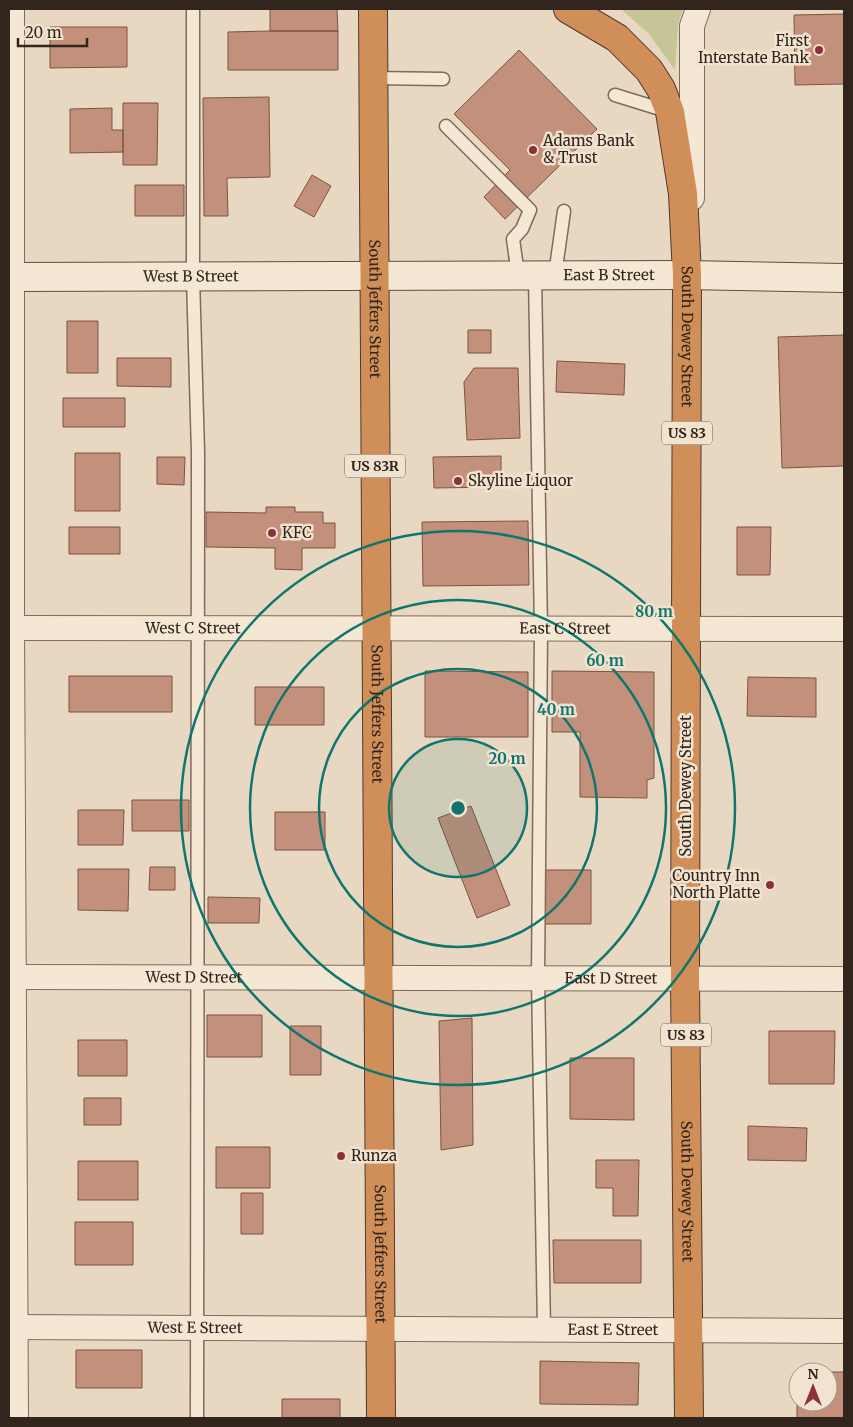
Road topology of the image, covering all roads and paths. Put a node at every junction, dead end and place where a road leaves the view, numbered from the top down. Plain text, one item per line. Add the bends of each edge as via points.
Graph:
1 (12, 9) edge
2 (193, 9) edge
3 (373, 9) edge
4 (568, 9) edge
5 (698, 9) edge
6 (373, 78) junction
7 (443, 78) dead end
8 (615, 96) dead end
9 (670, 112) junction
10 (446, 126) dead end
11 (564, 211) dead end
12 (684, 214) junction
13 (536, 275) junction
14 (687, 275) junction
15 (10, 277) edge
16 (193, 277) junction
17 (374, 277) junction
18 (844, 278) edge
19 (10, 628) edge
20 (196, 629) junction
21 (844, 629) edge
22 (376, 630) junction
23 (540, 630) junction
24 (687, 630) junction
25 (11, 977) edge
26 (196, 978) junction
27 (378, 978) junction
28 (538, 978) junction
29 (685, 979) junction
30 (844, 979) edge
31 (12, 1327) edge
32 (197, 1328) junction
33 (381, 1329) junction
34 (544, 1330) junction
35 (689, 1330) junction
36 (844, 1331) edge
37 (16, 1418) edge
38 (197, 1418) edge
39 (381, 1418) edge
40 (689, 1418) edge

1 - 15 street
2 - 16 lane
3 - 6 highway, South Jeffers Street / US 83R
4 - 9 highway, US 83 via 617,38 638,57 661,88
5 - 12 street, South Dewey Street via 692,26 693,196
6 - 7 lane
6 - 17 highway, South Jeffers Street / US 83R
8 - 9 lane
9 - 12 highway, South Dewey Street / US 83
10 - 13 lane via 530,210 513,239
11 - 13 lane
12 - 14 highway, South Dewey Street / US 83
13 - 14 street, East B Street
13 - 17 street, East B Street
13 - 23 lane
14 - 18 street, East B Street
14 - 24 highway, South Dewey Street / US 83
15 - 16 street, West B Street
15 - 19 street
16 - 17 street, West B Street
16 - 20 lane via 198,453
17 - 22 highway, South Jeffers Street / US 83R
19 - 20 street, West C Street
19 - 25 street
20 - 22 street, West C Street
20 - 26 lane
21 - 24 street, East C Street
22 - 23 street, East C Street
22 - 27 highway, South Jeffers Street / US 83R
23 - 24 street, East C Street
23 - 28 lane
24 - 29 highway, South Dewey Street / US 83
25 - 26 street, West D Street
25 - 31 street
26 - 27 street, West D Street
26 - 32 lane
27 - 28 street, East D Street
27 - 33 highway, South Jeffers Street / US 83R
28 - 29 street, East D Street
28 - 34 lane
29 - 30 street, East D Street
29 - 35 highway, South Dewey Street / US 83
31 - 32 street, West E Street
31 - 37 street
32 - 33 street, West E Street
32 - 38 lane
33 - 34 street, East E Street
33 - 39 highway, South Jeffers Street / US 83R
34 - 35 street, East E Street
35 - 36 street, East E Street
35 - 40 highway, South Dewey Street / US 83

